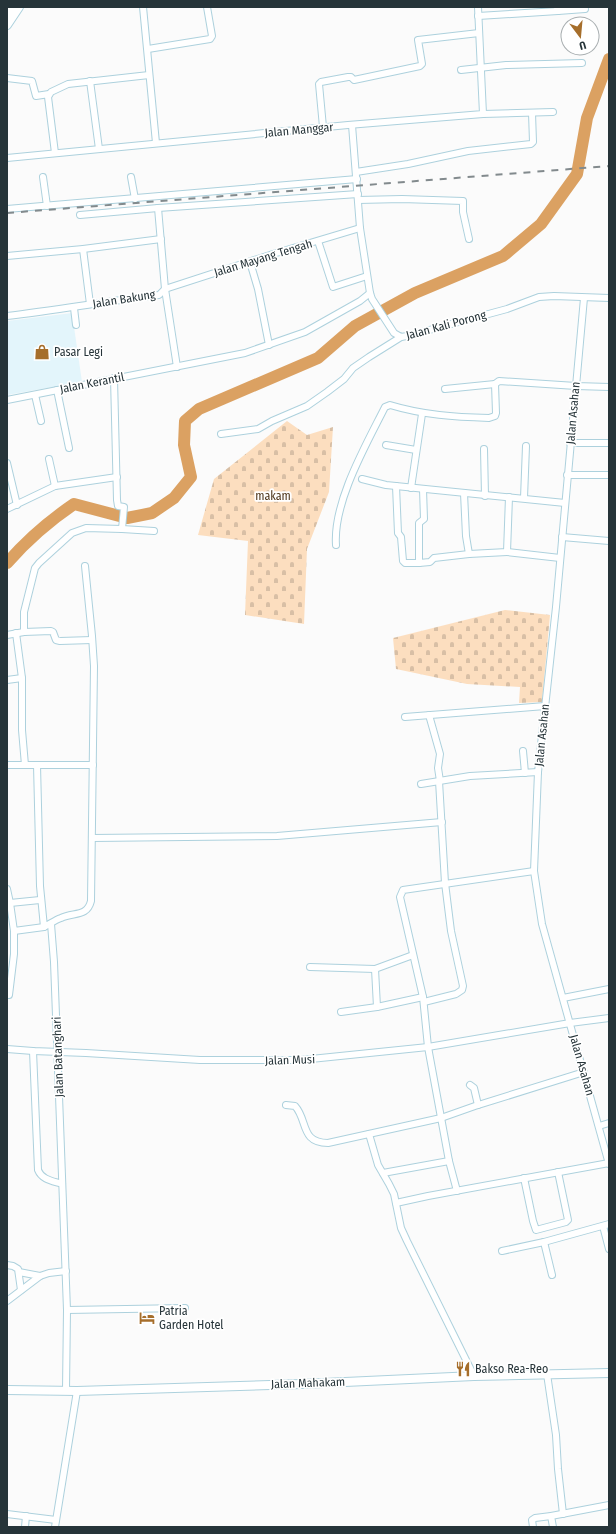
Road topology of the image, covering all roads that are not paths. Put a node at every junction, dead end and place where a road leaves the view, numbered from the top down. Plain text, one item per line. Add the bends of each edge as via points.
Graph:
1 (10, 7) edge
2 (20, 7) edge
3 (143, 7) edge
4 (207, 7) edge
5 (478, 7) edge
6 (557, 9) edge
7 (585, 9) dead end
8 (478, 16) junction
9 (8, 24) edge
10 (479, 33) junction
11 (148, 49) junction
12 (582, 63) dead end
13 (481, 67) junction
14 (461, 70) dead end
15 (149, 75) junction
16 (7, 78) edge
17 (90, 81) junction
18 (49, 94) junction
19 (553, 112) dead end
20 (532, 113) junction
21 (483, 114) junction
22 (352, 125) junction
23 (323, 127) junction
24 (156, 143) junction
25 (99, 149) junction
26 (56, 153) junction
27 (7, 158) edge
28 (356, 172) junction
29 (43, 177) dead end
30 (131, 177) dead end
31 (357, 179) junction
32 (358, 197) junction
33 (135, 199) junction
34 (47, 206) junction
35 (158, 208) junction
36 (7, 209) edge
37 (80, 215) dead end
38 (360, 228) junction
39 (161, 239) junction
40 (470, 239) dead end
41 (318, 241) junction
42 (83, 249) junction
43 (7, 256) edge
44 (250, 262) junction
45 (368, 276) junction
46 (165, 289) junction
47 (371, 296) junction
48 (584, 298) junction
49 (609, 298) edge
50 (90, 304) junction
51 (74, 308) junction
52 (7, 316) edge
53 (76, 325) dead end
54 (401, 337) junction
55 (270, 345) junction
56 (177, 367) junction
57 (114, 378) junction
58 (495, 384) junction
59 (576, 386) junction
60 (609, 387) edge
61 (445, 389) dead end
62 (57, 390) junction
63 (35, 395) junction
64 (7, 400) edge
65 (422, 414) junction
66 (41, 421) dead end
67 (221, 434) dead end
68 (570, 443) junction
69 (609, 443) edge
70 (386, 445) dead end
71 (526, 446) dead end
72 (69, 448) dead end
73 (484, 449) dead end
74 (416, 450) junction
75 (50, 459) dead end
76 (7, 463) edge
77 (567, 475) junction
78 (609, 475) edge
79 (117, 477) junction
80 (362, 479) dead end
81 (55, 486) junction
82 (396, 486) junction
83 (411, 488) junction
84 (423, 489) junction
85 (464, 493) junction
86 (485, 496) junction
87 (509, 497) junction
88 (524, 498) junction
89 (565, 503) junction
90 (17, 505) junction
91 (7, 509) edge
92 (123, 527) junction
93 (154, 531) dead end
94 (562, 537) junction
95 (609, 541) edge
96 (336, 545) dead end
97 (507, 552) junction
98 (469, 554) junction
99 (560, 558) junction
100 (419, 563) junction
101 (85, 566) dead end
102 (24, 632) junction
103 (16, 633) junction
104 (7, 634) edge
105 (92, 640) junction
106 (22, 678) junction
107 (7, 680) edge
108 (546, 706) junction
109 (429, 715) junction
110 (405, 717) dead end
111 (523, 751) dead end
112 (7, 765) edge
113 (25, 765) junction
114 (37, 765) junction
115 (94, 765) junction
116 (538, 772) junction
117 (525, 773) junction
118 (440, 781) junction
119 (421, 784) dead end
120 (442, 822) junction
121 (92, 838) junction
122 (534, 871) junction
123 (445, 883) junction
124 (7, 890) edge
125 (40, 900) junction
126 (10, 903) junction
127 (51, 924) junction
128 (44, 927) junction
129 (14, 931) junction
130 (413, 955) junction
131 (310, 967) dead end
132 (375, 969) junction
133 (609, 989) edge
134 (9, 995) dead end
135 (563, 998) junction
136 (423, 1000) junction
137 (377, 1007) junction
138 (341, 1012) dead end
139 (609, 1018) edge
140 (570, 1023) junction
141 (428, 1047) junction
142 (7, 1049) edge
143 (33, 1052) junction
144 (58, 1052) junction
145 (584, 1072) junction
146 (470, 1085) dead end
147 (286, 1105) dead end
148 (478, 1105) junction
149 (441, 1118) junction
150 (609, 1123) edge
151 (599, 1126) junction
152 (369, 1134) junction
153 (450, 1161) junction
154 (609, 1164) edge
155 (558, 1172) junction
156 (383, 1173) junction
157 (524, 1178) junction
158 (62, 1184) junction
159 (457, 1191) junction
160 (396, 1203) junction
161 (606, 1225) edge
162 (544, 1242) junction
163 (609, 1249) edge
164 (502, 1251) dead end
165 (7, 1265) edge
166 (66, 1271) junction
167 (19, 1272) junction
168 (552, 1275) dead end
169 (40, 1276) junction
170 (21, 1290) junction
171 (7, 1300) edge
172 (185, 1308) dead end
173 (67, 1310) junction
174 (609, 1373) edge
175 (547, 1374) junction
176 (474, 1376) junction
177 (7, 1390) edge
178 (66, 1390) junction
179 (76, 1391) junction
180 (609, 1505) edge
181 (7, 1514) edge
182 (563, 1514) junction
183 (26, 1516) junction
184 (551, 1516) junction
185 (56, 1520) junction
186 (25, 1527) edge
187 (55, 1527) edge
188 (533, 1527) edge
189 (552, 1527) edge

1 - 9 main road
2 - 9 main road
3 - 11 street
4 - 11 street via 212,36 210,39
5 - 8 street
6 - 7 street
6 - 8 street
8 - 10 street
10 - 13 street
10 - 23 street via 418,40 422,64 420,66 354,80 348,77 321,82 319,84
11 - 15 street
12 - 13 street
13 - 14 street
13 - 21 street
15 - 17 street
15 - 24 street
16 - 18 street via 32,81 36,96
17 - 18 street via 68,84
17 - 25 street
18 - 26 street
19 - 20 street, Jalan Manggar
20 - 21 street, Jalan Manggar
20 - 28 street via 532,143 468,151
21 - 22 street, Jalan Manggar
22 - 23 street, Jalan Manggar
22 - 28 street, Jalan Kali Porong
23 - 24 street, Jalan Manggar
24 - 25 street, Jalan Manggar
25 - 26 street, Jalan Manggar
26 - 27 street, Jalan Manggar
28 - 31 street, Jalan Kali Porong
29 - 34 street
30 - 33 street
31 - 32 street, Jalan Kali Porong
31 - 33 street
32 - 35 street
32 - 38 street, Jalan Kali Porong
32 - 40 street via 463,202
33 - 34 street
34 - 36 street
35 - 37 street
35 - 39 street
38 - 41 street, Jalan Mayang Tengah
38 - 45 street, Jalan Kali Porong
39 - 42 street
39 - 46 street
41 - 44 street, Jalan Mayang Tengah
41 - 45 street via 333,287
42 - 43 street
42 - 50 street
44 - 46 street, Jalan Mayang Tengah
44 - 55 street
45 - 47 street, Jalan Kali Porong
46 - 50 street, Jalan Bakung via 159,295
46 - 56 street
47 - 54 street, Jalan Kali Porong via 394,333
47 - 55 street, Jalan Kerantil via 319,325
48 - 49 street, Jalan Kali Porong
48 - 54 street, Jalan Kali Porong via 539,297 507,309
48 - 59 street, Jalan Asahan
50 - 51 street, Jalan Bakung
51 - 52 street, Jalan Bakung
51 - 53 street
54 - 67 street via 353,368 344,379 307,406 258,429
55 - 56 street, Jalan Kerantil via 245,353
56 - 57 street, Jalan Kerantil
57 - 62 street, Jalan Kerantil
57 - 79 street
58 - 59 street via 502,381
58 - 61 street
58 - 65 street via 496,413 493,417 444,417
59 - 60 street
59 - 68 street, Jalan Asahan
62 - 63 street, Jalan Kerantil
62 - 72 street
63 - 64 street, Jalan Kerantil
63 - 66 street
65 - 74 street
65 - 96 street via 391,406 384,407 351,478 337,523
68 - 69 street
68 - 77 street, Jalan Asahan
70 - 74 street
71 - 88 street
73 - 86 street
74 - 83 street
75 - 81 street
76 - 90 street
77 - 78 street
77 - 89 street, Jalan Asahan
79 - 81 street
79 - 92 street via 118,506 124,507
80 - 82 street
81 - 90 street
82 - 83 street
82 - 100 street via 398,533 401,537 403,561 405,564
83 - 84 street
84 - 85 street
84 - 100 street via 424,520 419,523
85 - 86 street
85 - 98 street
86 - 87 street
87 - 88 street
87 - 97 street
88 - 89 street
89 - 94 street, Jalan Asahan
90 - 91 street
92 - 93 street
92 - 102 street via 86,528 72,533 34,568 24,612
94 - 95 street
94 - 99 street, Jalan Asahan
97 - 98 street
97 - 99 street
98 - 100 street via 434,558 430,562
99 - 108 street, Jalan Asahan
101 - 105 street
102 - 103 street
102 - 105 street via 51,631 56,640 60,641
103 - 104 street
103 - 106 street
105 - 115 street
106 - 107 street
106 - 113 street
108 - 109 street
108 - 116 street, Jalan Asahan
109 - 110 street
109 - 118 street via 440,754
111 - 117 street
112 - 113 street
113 - 114 street
114 - 115 street
114 - 125 street
115 - 121 street
116 - 117 street
116 - 122 street, Jalan Asahan
117 - 118 street via 470,776
118 - 119 street
118 - 120 street
120 - 121 street via 277,836
120 - 123 street
121 - 127 street via 90,907 86,911 61,918
122 - 123 street
122 - 135 street, Jalan Asahan via 542,924
123 - 130 street via 404,890 401,893
123 - 136 street via 451,930 463,986 456,994
124 - 126 street
125 - 126 street
125 - 128 street
126 - 129 street
127 - 128 street
127 - 144 street, Jalan Batanghari
128 - 129 street
129 - 134 street
130 - 132 street
130 - 136 street
131 - 132 street
132 - 137 street
133 - 135 street
135 - 140 street, Jalan Asahan
136 - 137 street
136 - 141 street
137 - 138 street
139 - 140 street, Jalan Musi
140 - 141 street, Jalan Musi
140 - 145 street, Jalan Asahan
141 - 144 street, Jalan Musi via 292,1061 200,1060
141 - 149 street
142 - 143 street, Jalan Musi
143 - 144 street, Jalan Musi
143 - 158 street via 38,1170 43,1177
144 - 158 street, Jalan Batanghari
145 - 148 street
145 - 151 street, Jalan Asahan
146 - 148 street via 474,1088
147 - 152 street via 298,1109 305,1131 319,1143 328,1144
148 - 149 street
149 - 152 street
149 - 153 street
150 - 151 street
151 - 154 street, Jalan Asahan
152 - 156 street via 376,1161
153 - 156 street
153 - 159 street
154 - 155 street
155 - 157 street
155 - 157 street via 568,1220 536,1230
156 - 160 street
157 - 159 street
158 - 166 street, Jalan Batanghari
159 - 160 street
160 - 176 street via 401,1228
161 - 162 street
161 - 163 street
162 - 164 street
162 - 168 street
165 - 167 street via 13,1266
166 - 169 street
166 - 173 street, Jalan Batanghari
167 - 169 street
167 - 170 street
169 - 170 street
170 - 171 street
172 - 173 street
173 - 178 street, Jalan Batanghari
174 - 175 main road, Jalan Mahakam
175 - 176 main road, Jalan Mahakam
175 - 182 street via 556,1435
176 - 179 main road, Jalan Mahakam
177 - 178 main road, Jalan Mahakam
178 - 179 main road, Jalan Mahakam
179 - 185 street
180 - 182 street
181 - 183 street
182 - 184 street
183 - 185 street
183 - 186 street
184 - 188 street via 535,1518 532,1520
184 - 189 street
185 - 187 street

